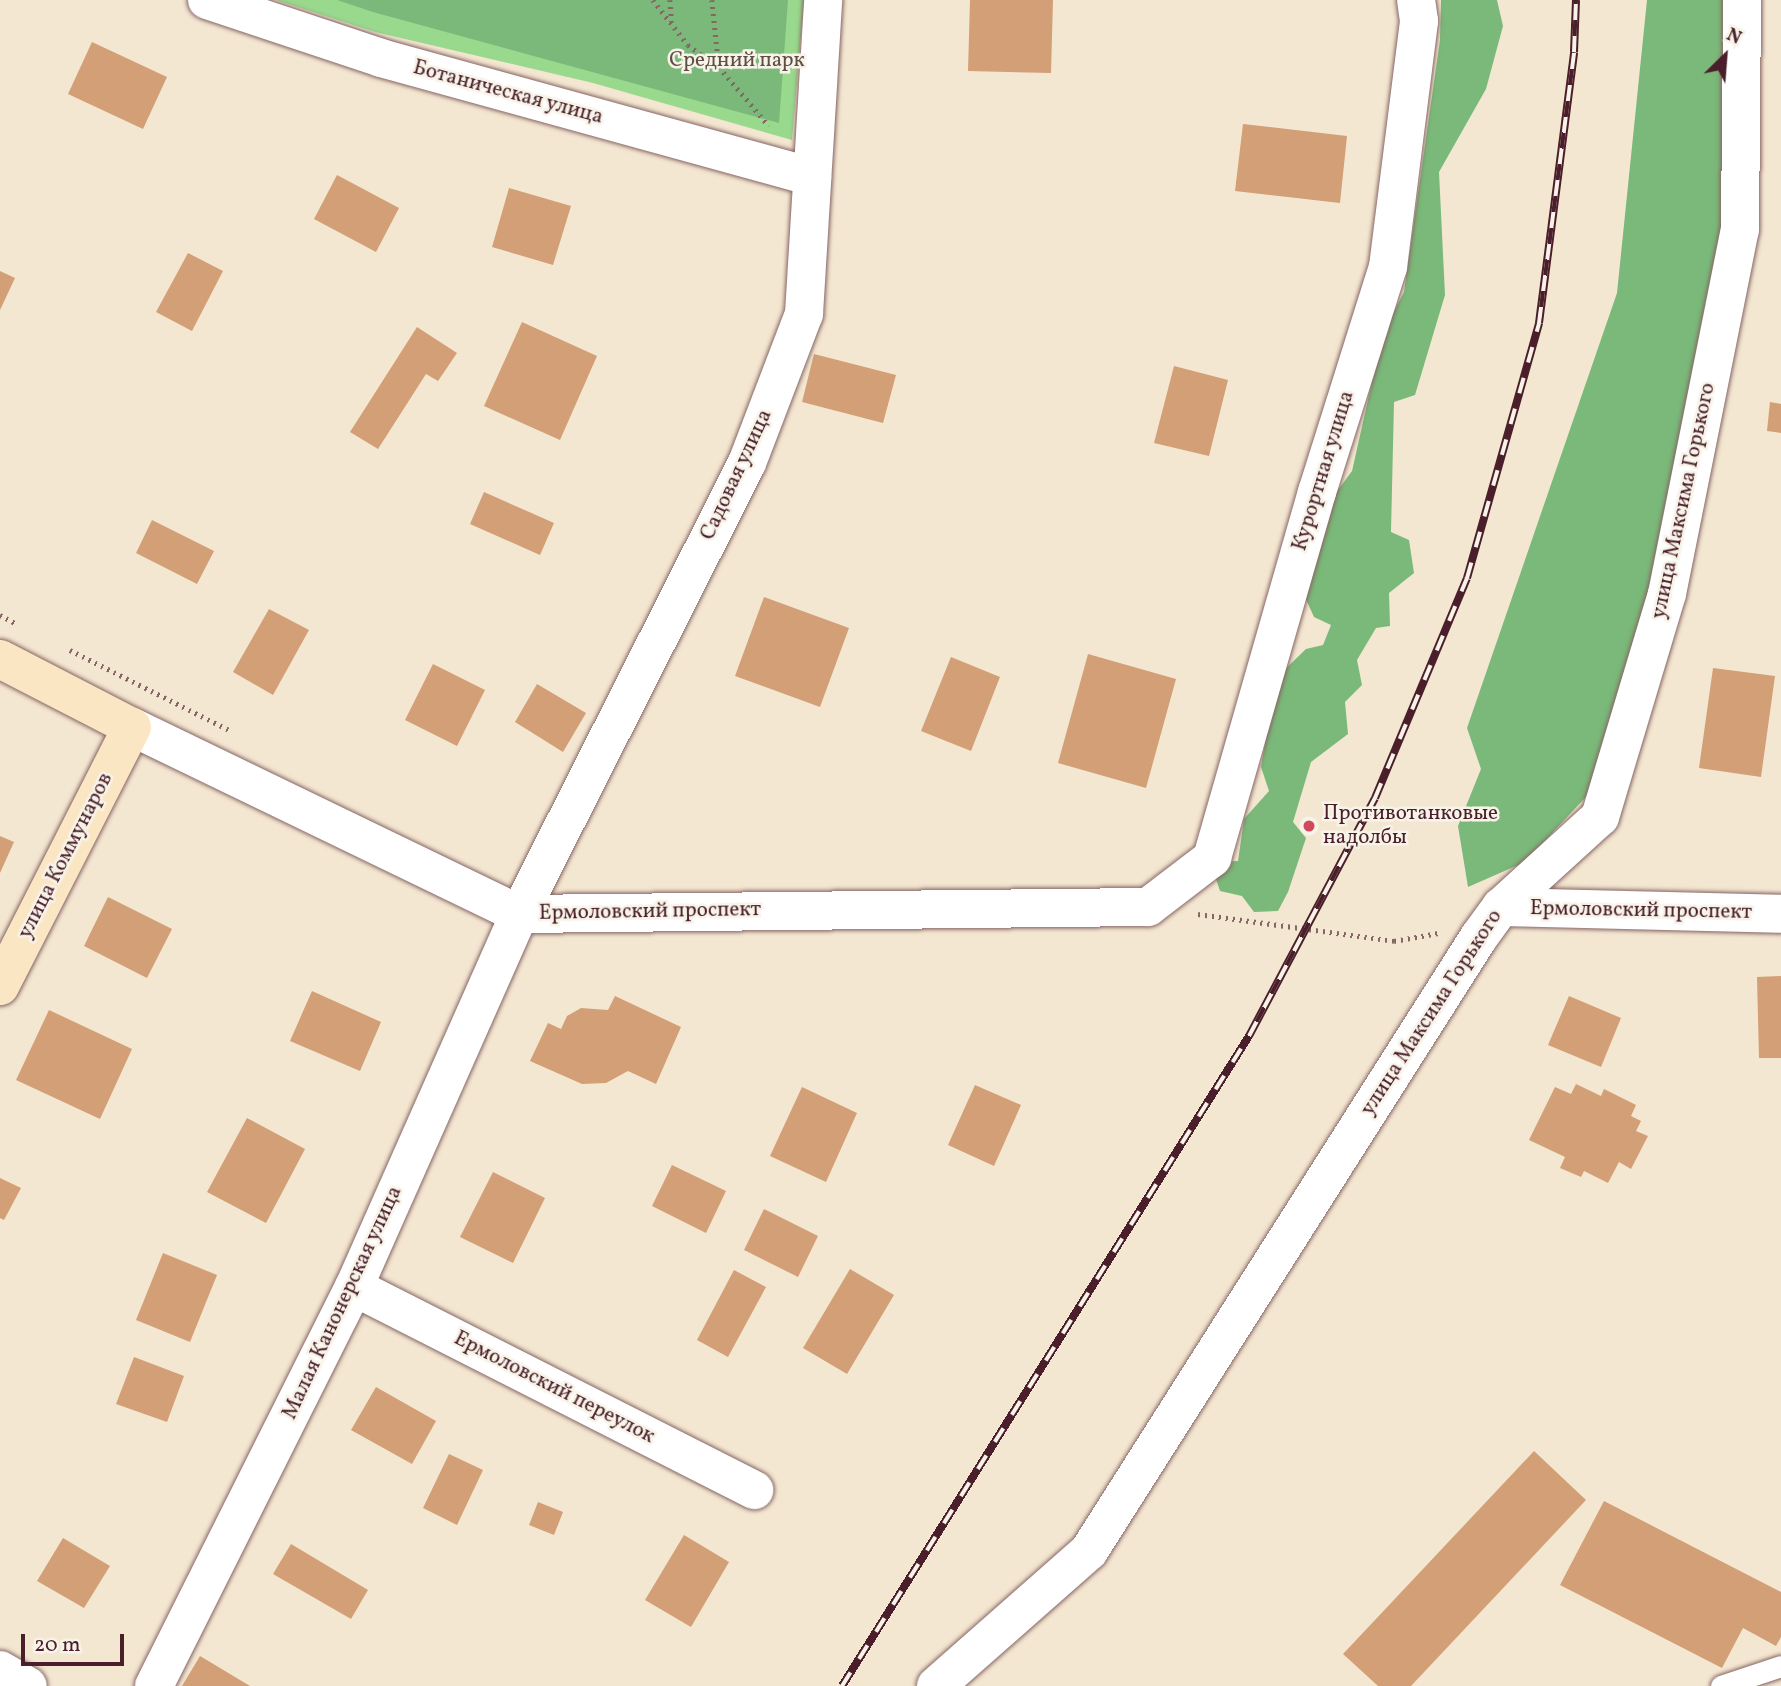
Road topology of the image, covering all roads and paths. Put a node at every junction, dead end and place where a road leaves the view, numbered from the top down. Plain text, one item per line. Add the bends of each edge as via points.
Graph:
1 (206, 0) edge
2 (653, 0) edge
3 (670, 0) edge
4 (712, 0) edge
5 (823, 0) edge
6 (1416, 0) edge
7 (1742, 0) edge
8 (672, 23) junction
9 (719, 67) junction
10 (812, 177) junction
11 (0, 659) edge
12 (132, 727) junction
13 (1148, 907) junction
14 (1501, 907) junction
15 (519, 914) junction
16 (1781, 914) edge
17 (1441, 932) dead end
18 (0, 986) edge
19 (354, 1287) junction
20 (754, 1490) dead end
21 (1781, 1666) edge
22 (0, 1670) edge
23 (937, 1685) edge
24 (28, 1686) edge
25 (154, 1686) edge
26 (1721, 1686) edge

1 - 10 street, Ботаническая улица via 381,58
2 - 8 path
3 - 8 path
4 - 9 path
5 - 10 street, Садовая улица
6 - 13 street, Курортная улица via 1419,22 1388,267 1317,492 1212,858
7 - 14 street, улица Максима Горького via 1740,230 1667,593 1600,817
8 - 9 path via 688,46
9 - 10 path
10 - 15 street, Садовая улица via 804,314 747,463
11 - 12 street, Ермоловский проспект
12 - 15 street, Ермоловский проспект
12 - 18 street, улица Коммунаров
13 - 15 street, Ермоловский проспект
13 - 17 path via 1394,941
14 - 16 street, Ермоловский проспект
14 - 23 street, улица Максима Горького via 1452,977 1089,1551
15 - 19 street, Малая Канонерская улица
19 - 20 street, Ермоловский переулок
19 - 25 street, Малая Канонерская улица
21 - 26 lane
22 - 24 street

